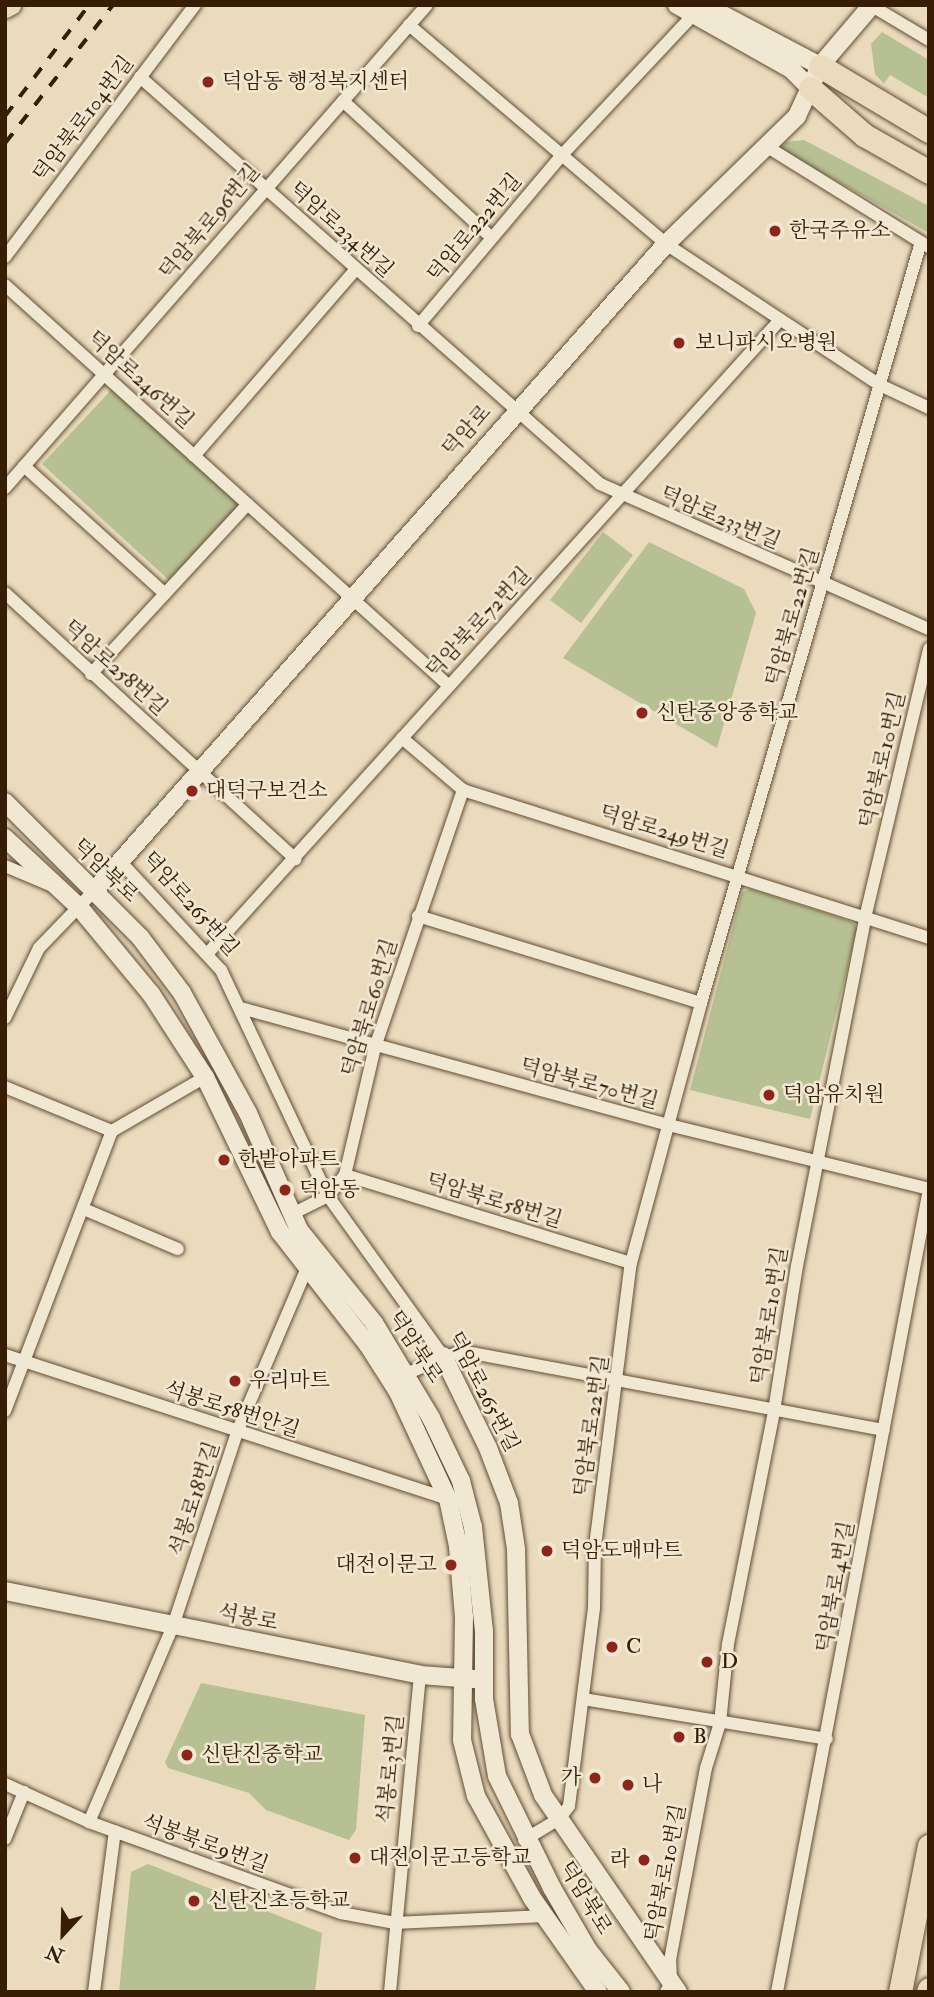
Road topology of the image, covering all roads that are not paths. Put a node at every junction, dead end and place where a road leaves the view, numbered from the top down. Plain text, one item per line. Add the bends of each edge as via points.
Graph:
1 (10, 5) edge
2 (195, 5) edge
3 (427, 5) edge
4 (677, 5) edge
5 (872, 6) edge
6 (5, 8) edge
7 (699, 10) edge
8 (409, 25) junction
9 (929, 40) edge
10 (820, 66) junction
11 (141, 77) junction
12 (810, 88) junction
13 (343, 102) junction
14 (929, 131) edge
15 (766, 146) junction
16 (562, 155) junction
17 (929, 172) edge
18 (265, 187) junction
19 (491, 237) junction
20 (666, 244) junction
21 (925, 244) edge
22 (5, 257) edge
23 (355, 270) junction
24 (5, 285) edge
25 (779, 321) junction
26 (418, 326) junction
27 (106, 376) junction
28 (880, 385) junction
29 (929, 408) edge
30 (515, 412) junction
31 (194, 456) junction
32 (24, 466) junction
33 (5, 488) edge
34 (621, 497) junction
35 (248, 504) junction
36 (824, 582) junction
37 (5, 593) edge
38 (165, 594) junction
39 (352, 597) junction
40 (929, 629) edge
41 (929, 649) edge
42 (91, 674) junction
43 (448, 685) junction
44 (402, 738) junction
45 (201, 770) junction
46 (463, 790) junction
47 (5, 802) edge
48 (5, 838) edge
49 (295, 859) junction
50 (119, 860) junction
51 (5, 866) edge
52 (738, 875) junction
53 (56, 887) junction
54 (95, 890) junction
55 (79, 907) junction
56 (418, 916) junction
57 (865, 918) junction
58 (929, 938) edge
59 (208, 953) junction
60 (701, 1003) junction
61 (241, 1008) junction
62 (5, 1018) edge
63 (375, 1046) junction
64 (205, 1077) junction
65 (5, 1087) edge
66 (669, 1125) junction
67 (112, 1131) junction
68 (819, 1160) junction
69 (345, 1175) junction
70 (929, 1189) edge
71 (328, 1196) junction
72 (84, 1209) junction
73 (292, 1214) junction
74 (178, 1249) dead end
75 (631, 1263) junction
76 (306, 1270) junction
77 (5, 1355) edge
78 (443, 1356) junction
79 (22, 1362) junction
80 (408, 1373) junction
81 (618, 1382) junction
82 (5, 1411) edge
83 (774, 1411) junction
84 (884, 1430) junction
85 (237, 1432) junction
86 (448, 1499) junction
87 (5, 1591) edge
88 (173, 1626) junction
89 (420, 1675) junction
90 (462, 1678) junction
91 (484, 1679) junction
92 (583, 1699) junction
93 (720, 1723) junction
94 (827, 1739) junction
95 (5, 1784) edge
96 (24, 1792) junction
97 (559, 1819) junction
98 (89, 1822) junction
99 (115, 1831) junction
100 (5, 1839) edge
101 (524, 1840) junction
102 (929, 1846) edge
103 (544, 1916) junction
104 (395, 1923) junction
105 (672, 1989) edge
106 (94, 1992) edge
107 (390, 1992) edge
108 (598, 1992) edge
109 (621, 1992) edge
110 (777, 1992) edge
111 (900, 1992) edge

1 - 6 main road
2 - 11 street, 덕암북로104번길
3 - 8 street, 덕암북로96번길
4 - 7 street
5 - 9 street
5 - 10 street, 덕암로
7 - 10 street
7 - 12 street via 792,69
7 - 16 street, 덕암로222번길
8 - 13 street, 덕암북로96번길
8 - 16 street
10 - 12 street, 덕암로
10 - 14 highway
11 - 18 street, 덕암로234번길
11 - 22 street, 덕암북로104번길
12 - 15 street, 덕암로 via 797,116
12 - 17 highway via 864,135
13 - 18 street, 덕암북로96번길
13 - 19 street
15 - 20 street, 덕암로
15 - 21 street
16 - 19 street, 덕암로222번길
16 - 20 street
18 - 23 street, 덕암로234번길
18 - 27 street, 덕암북로96번길
19 - 26 street, 덕암로222번길
20 - 25 street
20 - 30 street, 덕암로
21 - 28 street, 덕암북로22번길
23 - 26 street, 덕암로234번길
23 - 31 street
24 - 27 street, 덕암로246번길
25 - 28 street
25 - 34 street, 덕암북로72번길
26 - 30 street, 덕암로234번길
27 - 31 street, 덕암로246번길
27 - 32 street, 덕암북로96번길
28 - 29 street
28 - 36 street, 덕암북로22번길
30 - 34 street, 덕암로233번길
30 - 39 street, 덕암로
31 - 35 street, 덕암로246번길
32 - 33 street, 덕암북로96번길
32 - 38 street
34 - 36 street, 덕암로233번길
34 - 43 street, 덕암북로72번길
35 - 38 street
35 - 39 street, 덕암로246번길
36 - 40 street, 덕암로233번길
36 - 52 street, 덕암북로22번길
37 - 42 street, 덕암로258번길
38 - 42 street
39 - 43 street, 덕암로246번길
39 - 45 street, 덕암로
41 - 57 street, 덕암북로10번길
42 - 45 street, 덕암로258번길
43 - 44 street, 덕암북로72번길
44 - 46 street, 덕암로249번길
44 - 49 street, 덕암북로72번길
45 - 49 street, 덕암로258번길
45 - 50 street, 덕암로
46 - 52 street, 덕암로249번길
46 - 56 street, 덕암북로60번길
47 - 54 street, 덕암북로
48 - 53 street, 덕암북로
49 - 59 street, 덕암북로72번길
50 - 54 street, 덕암로
50 - 59 street, 덕암로265번길
51 - 53 street
52 - 57 street, 덕암로249번길
52 - 60 street, 덕암북로22번길
53 - 55 street, 덕암북로
54 - 55 street
54 - 73 street, 덕암북로 via 182,993 247,1113
55 - 62 street via 39,948
55 - 64 street, 덕암북로 via 151,994
56 - 60 street
56 - 63 street, 덕암북로60번길
57 - 58 street, 덕암로249번길
57 - 68 street, 덕암북로10번길
59 - 61 street, 덕암로265번길
60 - 66 street, 덕암북로22번길
61 - 63 street, 덕암북로70번길
61 - 71 street, 덕암로265번길
63 - 66 street, 덕암북로70번길
63 - 69 street, 덕암북로60번길
64 - 67 street
64 - 76 street, 덕암북로 via 280,1232
65 - 67 street
66 - 68 street, 덕암북로70번길
66 - 75 street, 덕암북로22번길
67 - 72 street
68 - 70 street, 덕암북로70번길
68 - 83 street, 덕암북로10번길
69 - 71 street, 덕암북로60번길
69 - 75 street, 덕암북로58번길
70 - 84 street, 덕암북로4번길
71 - 73 street, 덕암북로60번길
71 - 78 street, 덕암로265번길
72 - 74 street
72 - 79 street
73 - 80 street, 덕암북로 via 325,1266 374,1322
75 - 81 street, 덕암북로22번길
76 - 85 street, 석봉로18번길
76 - 86 street, 덕암북로 via 368,1345 398,1392
77 - 79 street, 석봉로58번안길
78 - 80 street
78 - 81 street via 461,1350
78 - 97 street, 덕암로265번길 via 509,1503 516,1549 520,1734 543,1796
79 - 82 street
79 - 85 street, 석봉로58번안길
80 - 91 street, 덕암북로 via 461,1482 473,1527 480,1575
81 - 83 street
81 - 92 street, 덕암북로22번길 via 595,1546 594,1608
83 - 84 street
83 - 93 street, 덕암북로10번길 via 730,1632
84 - 94 street, 덕암북로4번길
85 - 86 street, 석봉로58번안길
85 - 88 street, 석봉로18번길
86 - 90 street, 덕암북로 via 463,1605
87 - 88 street, 석봉로
88 - 89 street, 석봉로
88 - 98 street, 석봉로18번길
89 - 90 street, 석봉로
89 - 104 street, 석봉로3번길
90 - 91 street, 석봉로
90 - 103 street, 덕암북로 via 462,1740 476,1796
91 - 101 street, 덕암북로 via 497,1776
92 - 93 street
92 - 97 street, 덕암북로22번길 via 569,1806
93 - 94 street
93 - 105 street, 덕암북로10번길 via 697,1814 670,1960
94 - 110 street, 덕암북로4번길
95 - 96 street, 석봉북로9번길
96 - 98 street, 석봉북로9번길
96 - 100 street
97 - 101 street
97 - 105 street, 덕암로265번길
98 - 99 street, 석봉북로9번길
99 - 104 street, 석봉북로9번길 via 341,1913
99 - 106 street
101 - 109 street, 덕암북로 via 588,1950
102 - 111 highway
103 - 104 street, 석봉북로9번길
103 - 108 street, 덕암북로
104 - 107 street, 석봉로3번길

